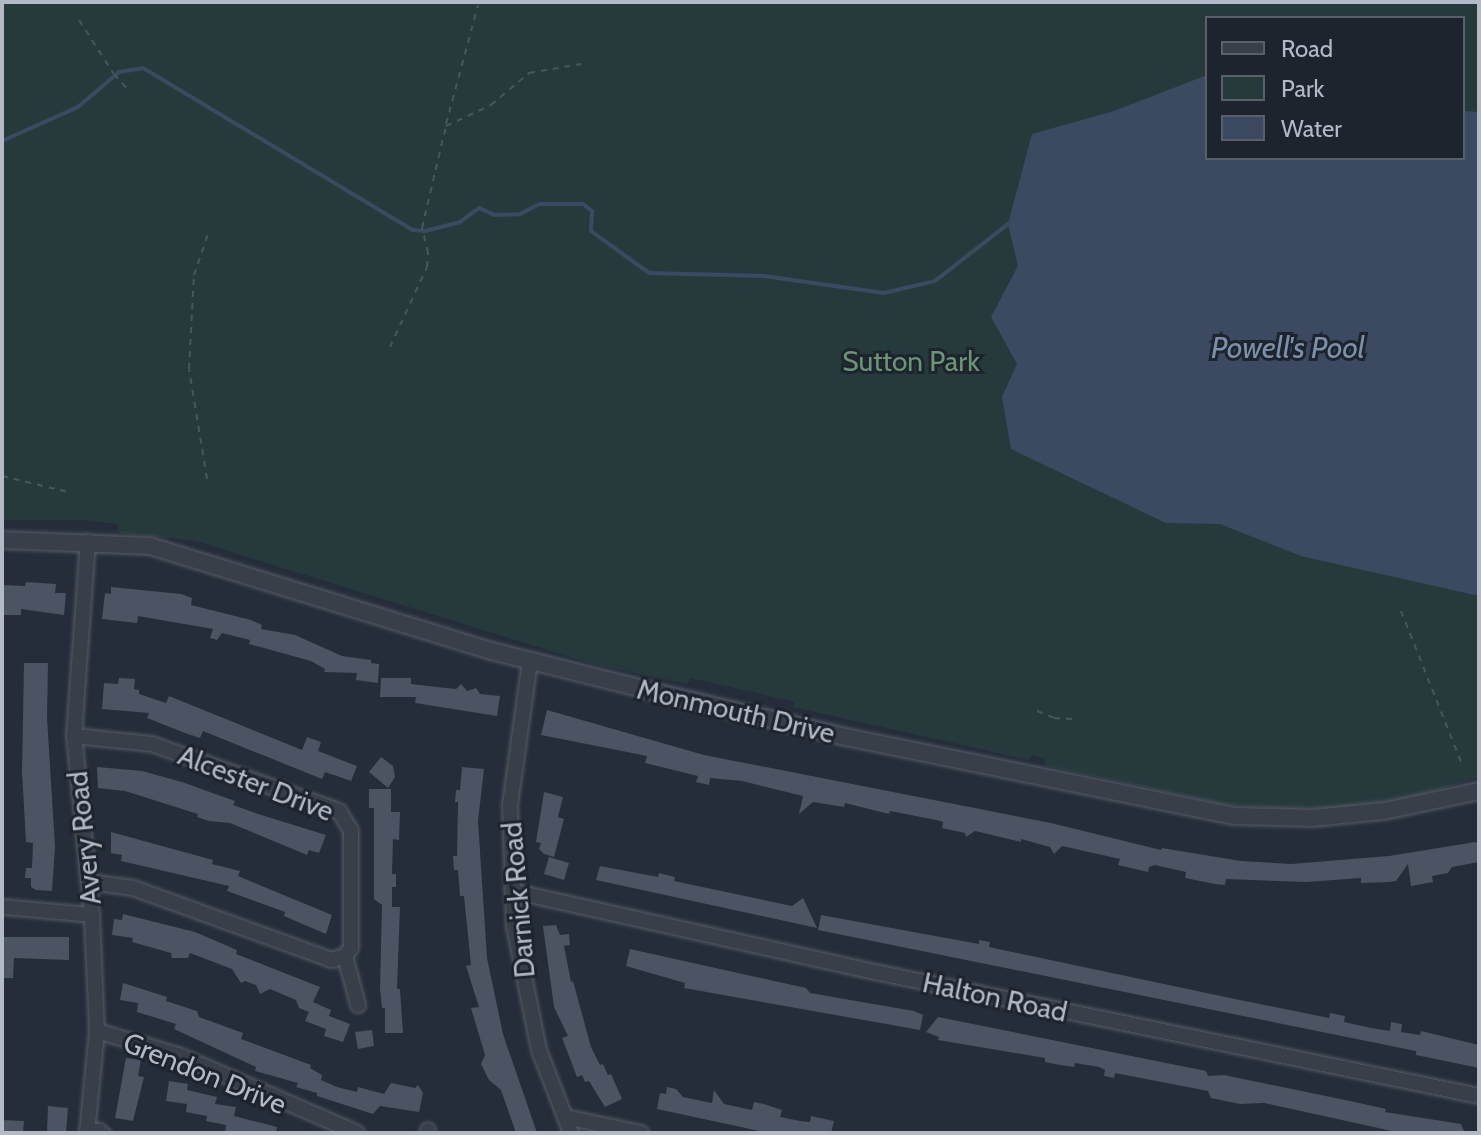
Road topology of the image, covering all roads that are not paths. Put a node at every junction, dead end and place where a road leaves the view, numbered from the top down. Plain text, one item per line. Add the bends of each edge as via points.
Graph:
1 (2, 540) edge
2 (88, 542) junction
3 (530, 661) junction
4 (74, 736) junction
5 (1479, 791) edge
6 (89, 882) junction
7 (512, 891) junction
8 (2, 907) edge
9 (92, 915) junction
10 (345, 956) junction
11 (358, 1005) dead end
12 (97, 1031) junction
13 (1479, 1096) edge
14 (565, 1117) junction
15 (88, 1130) edge
16 (107, 1133) edge
17 (357, 1133) edge
18 (571, 1133) edge
19 (641, 1133) edge

1 - 2 street, Monmouth Drive
2 - 3 street, Monmouth Drive via 150,546 206,561
2 - 4 street, Avery Road
3 - 5 street, Monmouth Drive via 846,737 1236,816 1313,818 1384,811
3 - 7 street, Darnick Road via 510,805
4 - 6 street, Avery Road
4 - 10 street, Alcester Drive via 152,744 339,811 351,831 351,940
6 - 9 street, Avery Road
6 - 10 street via 133,888 332,960
7 - 13 street, Halton Road
7 - 14 street, Darnick Road via 519,963 533,1027
8 - 9 street
9 - 12 street, Avery Road
10 - 11 street, Alcester Drive
12 - 15 street, Avery Road
12 - 17 street, Grendon Drive via 178,1055
14 - 18 street, Darnick Road
14 - 19 street
15 - 16 lane via 100,1127

